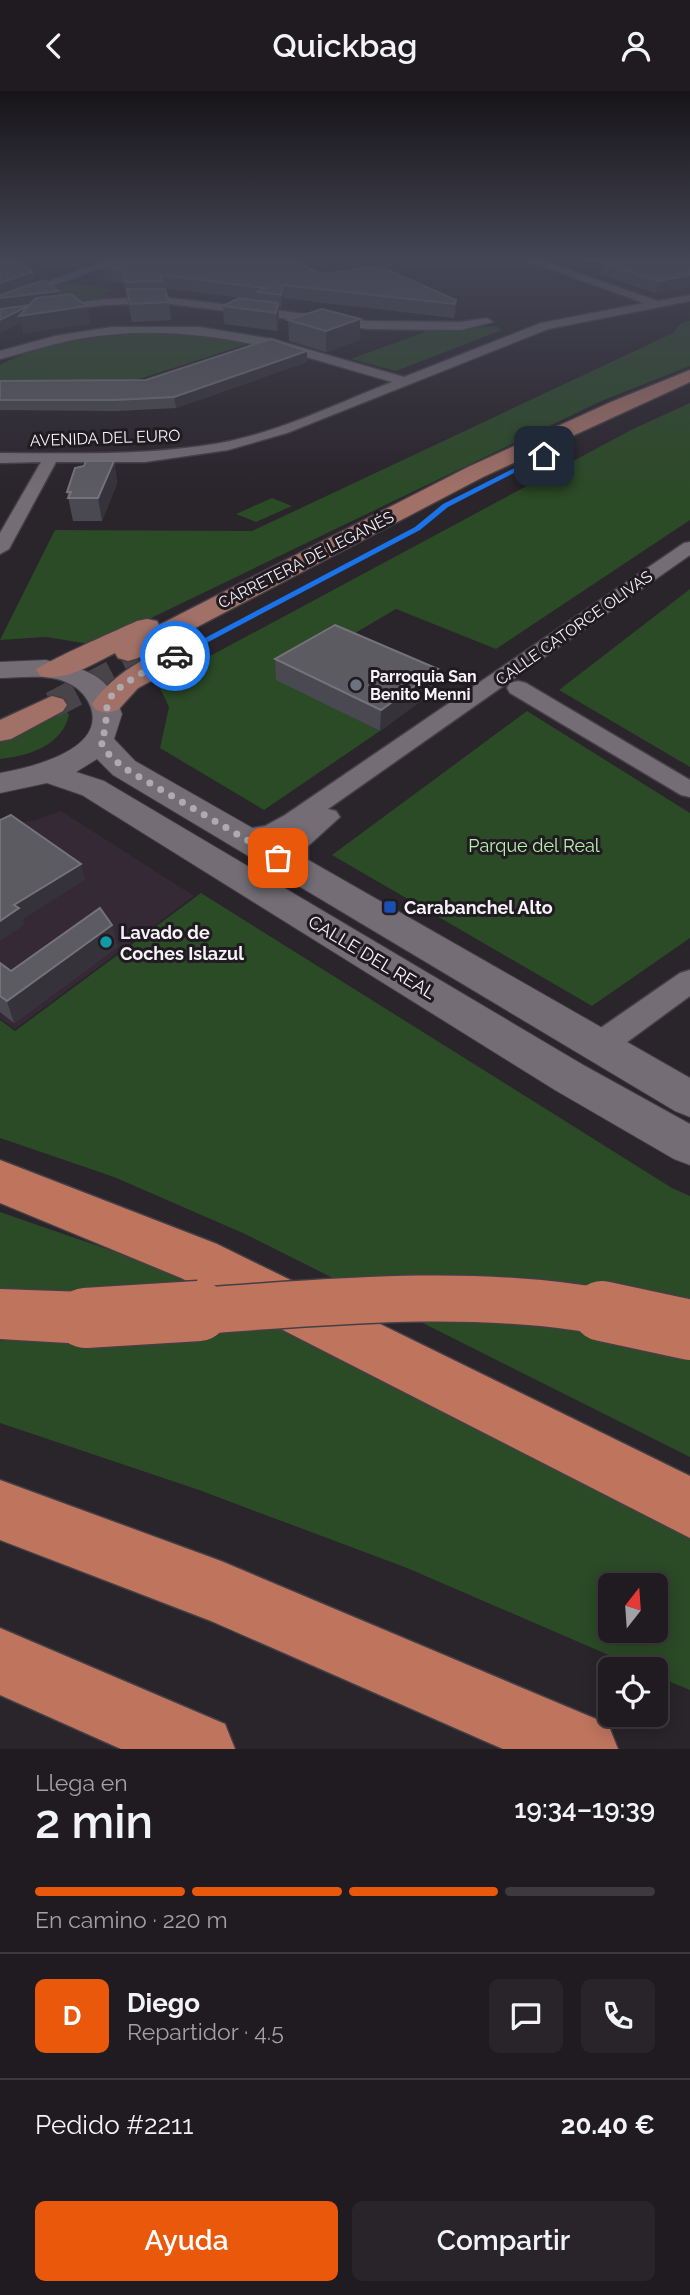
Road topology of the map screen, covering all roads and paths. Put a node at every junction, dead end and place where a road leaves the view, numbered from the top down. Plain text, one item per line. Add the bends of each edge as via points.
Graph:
1 (62, 337) edge
2 (241, 337) edge
3 (513, 337) edge
4 (269, 343) junction
5 (248, 351) edge
6 (0, 355) edge
7 (690, 375) edge
8 (404, 381) junction
9 (690, 388) edge
10 (0, 458) edge
11 (51, 458) junction
12 (446, 496) junction
13 (7, 523) edge
14 (690, 547) edge
15 (0, 549) edge
16 (690, 565) edge
17 (273, 604) dead end
18 (201, 643) dead end
19 (134, 656) tunnel mouth
20 (0, 670) edge
21 (518, 688) junction
22 (48, 690) junction
23 (107, 703) junction
24 (0, 716) edge
25 (0, 732) edge
26 (100, 741) junction
27 (52, 774) junction
28 (0, 783) edge
29 (690, 790) edge
30 (244, 837) junction
31 (295, 869) junction
32 (690, 981) edge
33 (597, 1047) junction
34 (690, 1099) edge
35 (690, 1146) edge
36 (0, 1181) edge
37 (0, 1314) edge
38 (690, 1330) edge
39 (690, 1508) edge
40 (0, 1510) edge
41 (0, 1661) edge
42 (200, 1749) edge
43 (583, 1749) edge

1 - 6 street
2 - 4 street
3 - 8 street, AVENIDA DEL EURO
4 - 5 street
4 - 8 street
7 - 12 main road via 549,437
8 - 11 street, AVENIDA DEL EURO via 282,430 223,447 145,457
9 - 12 main road
10 - 11 street, AVENIDA DEL EURO
11 - 13 street
12 - 17 main road via 417,529
12 - 19 main road, CARRETERA DE LEGANÉS
12 - 22 main road via 420,494 382,512 82,659
13 - 15 street
14 - 30 street, CALLE CATORCE OLIVAS via 294,821 271,833
16 - 21 street, CALLE CATORCE OLIVAS
18 - 23 main road via 128,682
20 - 22 street via 15,667
21 - 29 street
21 - 31 street, CALLE CATORCE OLIVAS via 309,829 295,845
22 - 23 street via 71,674 100,692
22 - 24 main road
22 - 25 main road
23 - 26 street via 107,725
26 - 27 street via 82,758
26 - 30 street, CALLE DEL REAL via 124,768
27 - 28 street
27 - 35 street, CALLE DEL REAL via 93,788
30 - 31 street, CALLE DEL REAL
31 - 33 street, CALLE DEL REAL
32 - 33 street
33 - 34 street, CALLE DEL REAL
36 - 39 highway via 199,1261
37 - 38 highway, bridge via 85,1318 332,1304 530,1302
40 - 43 highway via 221,1593
41 - 42 highway

